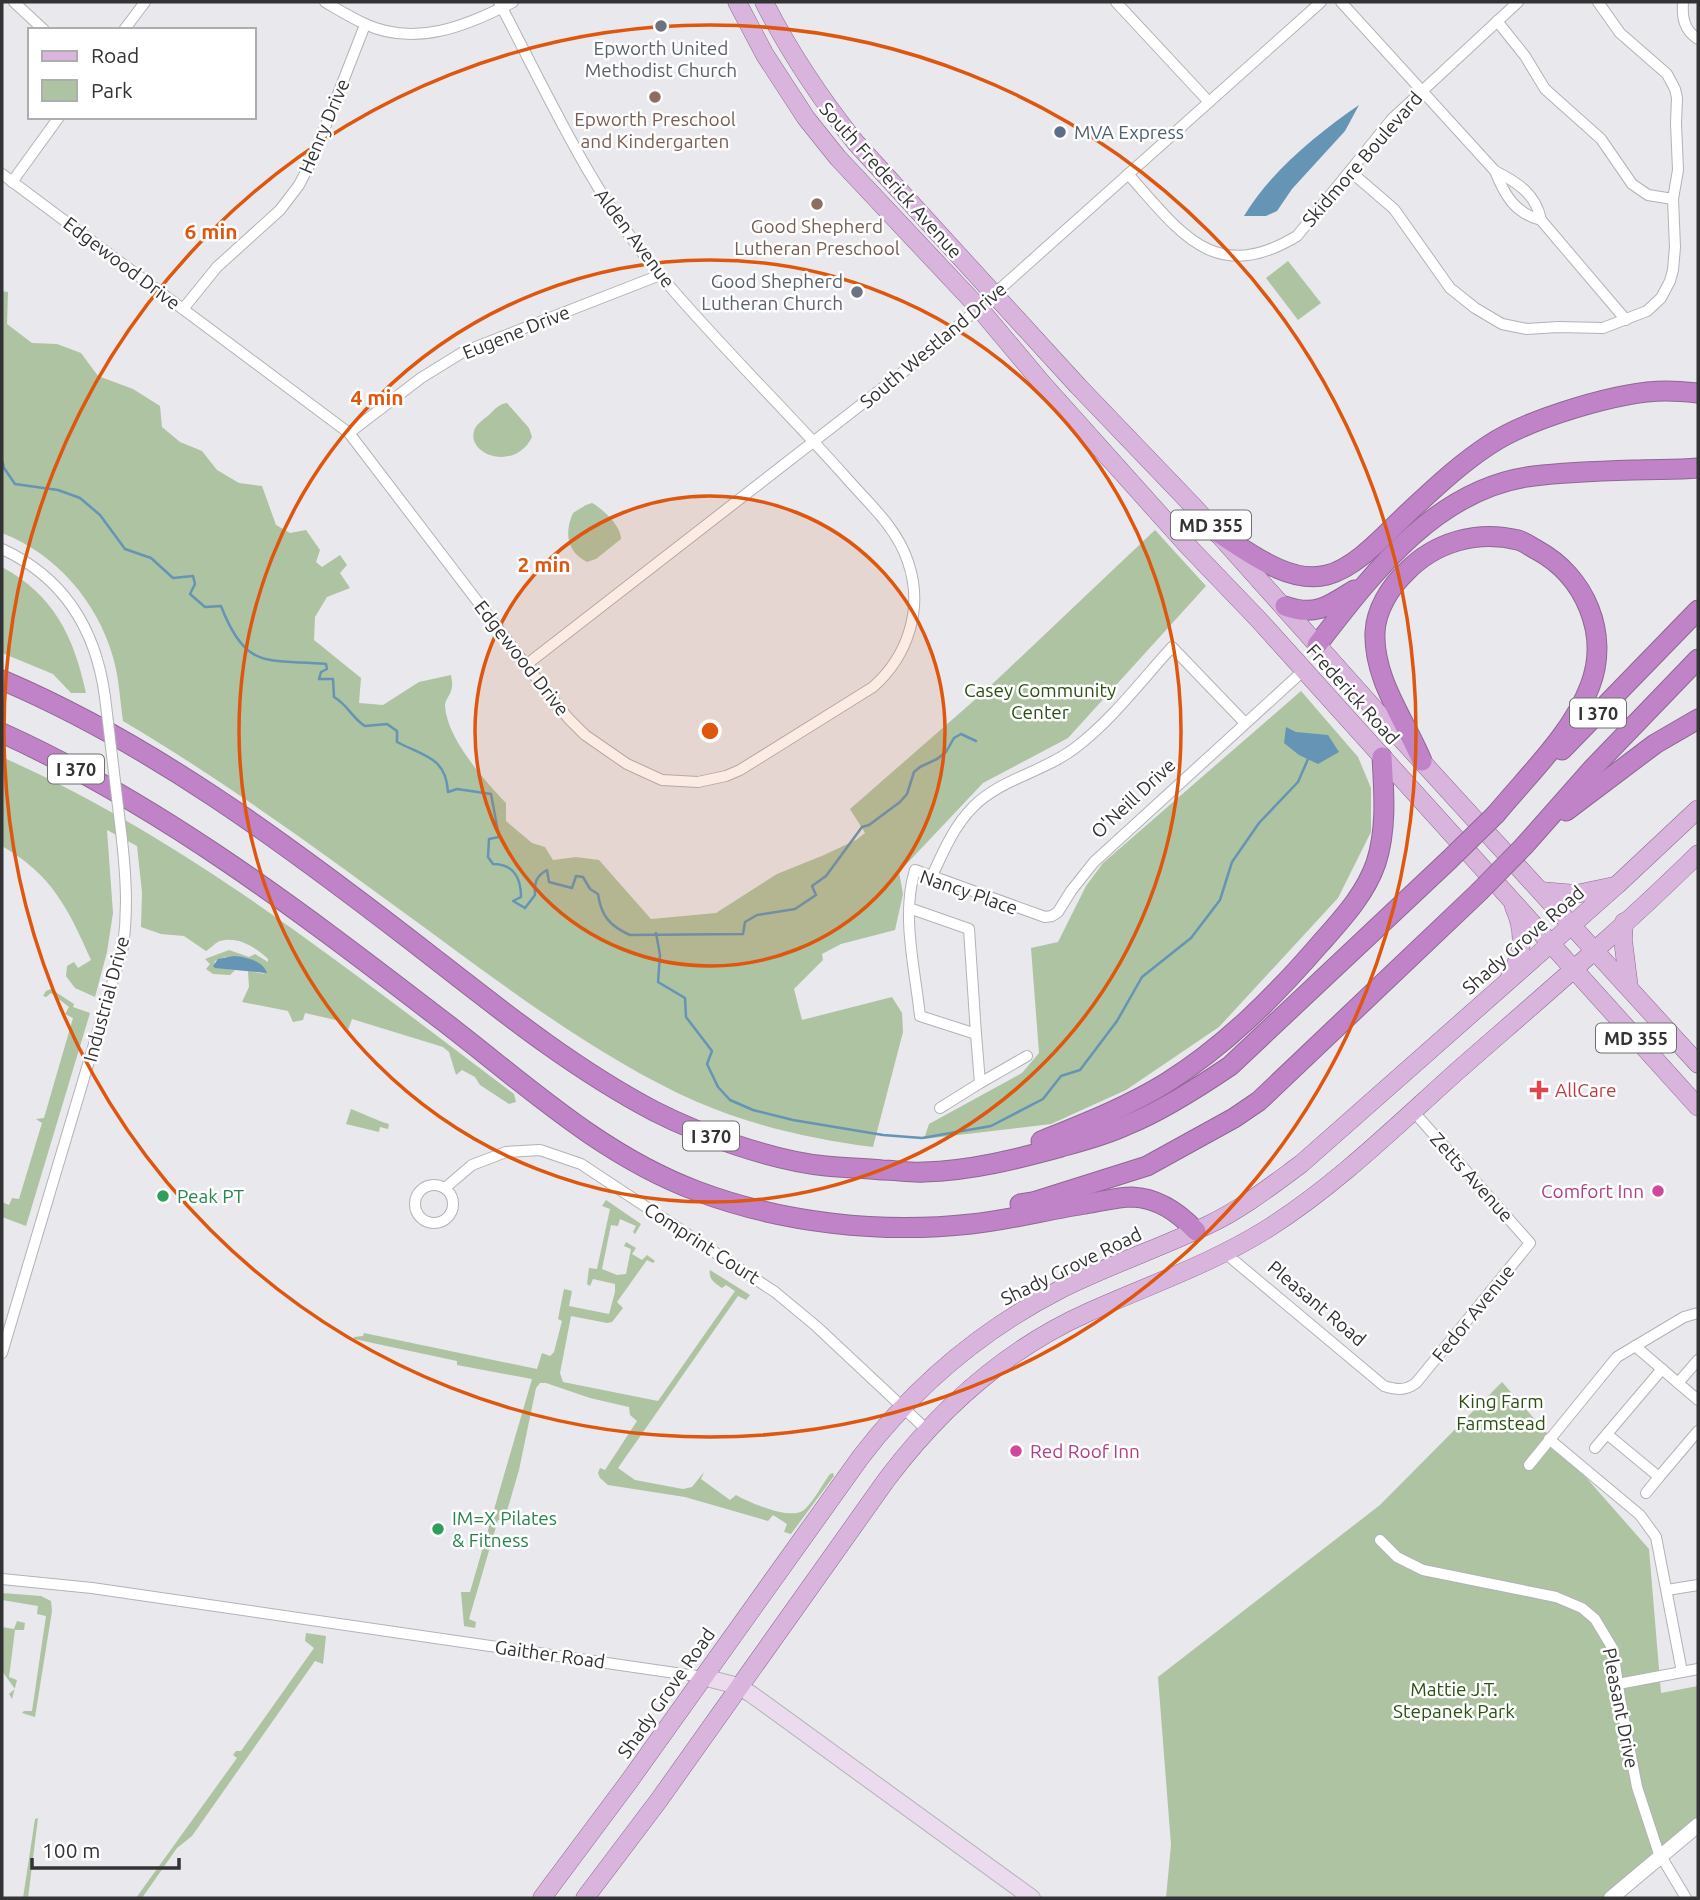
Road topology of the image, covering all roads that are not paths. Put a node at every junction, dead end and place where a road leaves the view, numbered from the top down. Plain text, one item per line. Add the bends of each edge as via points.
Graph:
1 (14, 2) edge
2 (145, 2) edge
3 (324, 2) edge
4 (513, 2) edge
5 (737, 2) edge
6 (764, 2) edge
7 (1116, 2) edge
8 (1321, 2) edge
9 (1340, 2) edge
10 (1518, 2) edge
11 (1598, 2) edge
12 (1683, 2) edge
13 (501, 5) edge
14 (1497, 21) junction
15 (365, 24) junction
16 (42, 28) edge
17 (126, 28) edge
18 (1698, 39) edge
19 (1421, 90) junction
20 (1209, 102) junction
21 (58, 119) edge
22 (1351, 172) junction
23 (1495, 172) junction
24 (2, 174) edge
25 (1128, 174) junction
26 (12, 181) junction
27 (1673, 199) junction
28 (1541, 220) junction
29 (660, 275) junction
30 (993, 295) junction
31 (979, 308) junction
32 (183, 309) junction
33 (1626, 320) junction
34 (1698, 393) edge
35 (349, 433) junction
36 (815, 443) junction
37 (1698, 468) edge
38 (1215, 531) junction
39 (2, 549) edge
40 (1369, 580) junction
41 (1285, 607) junction
42 (1698, 610) edge
43 (1317, 645) junction
44 (1698, 659) edge
45 (526, 664) junction
46 (1303, 671) junction
47 (2, 680) edge
48 (1698, 719) edge
49 (1245, 723) junction
50 (2, 733) edge
51 (1382, 757) junction
52 (1422, 761) junction
53 (1698, 809) edge
54 (1496, 814) junction
55 (1529, 840) junction
56 (1698, 854) edge
57 (932, 876) junction
58 (1617, 886) junction
59 (1541, 891) junction
60 (1510, 898) junction
61 (909, 908) junction
62 (1058, 912) joint
63 (1624, 922) junction
64 (1572, 925) junction
65 (1551, 943) junction
66 (1595, 950) junction
67 (1574, 969) junction
68 (1507, 982) junction
69 (1629, 988) junction
70 (976, 1034) junction
71 (1027, 1056) dead end
72 (1698, 1064) edge
73 (502, 1066) junction
74 (980, 1083) junction
75 (1698, 1107) edge
76 (940, 1108) dead end
77 (1413, 1111) junction
78 (981, 1166) junction
79 (445, 1188) dead end
80 (1196, 1231) junction
81 (1530, 1243) joint
82 (1225, 1253) junction
83 (1698, 1313) edge
84 (1634, 1346) junction
85 (2, 1353) edge
86 (1698, 1360) edge
87 (1662, 1369) junction
88 (1416, 1383) joint
89 (1678, 1383) junction
90 (1698, 1400) edge
91 (903, 1406) junction
92 (927, 1430) junction
93 (1698, 1431) edge
94 (1607, 1434) junction
95 (1549, 1439) junction
96 (1595, 1448) dead end
97 (1529, 1465) dead end
98 (1659, 1476) junction
99 (1646, 1493) dead end
100 (1380, 1540) dead end
101 (2, 1579) edge
102 (1698, 1585) edge
103 (1667, 1590) junction
104 (1698, 1669) edge
105 (1682, 1672) junction
106 (703, 1677) junction
107 (1618, 1684) junction
108 (738, 1686) junction
109 (1698, 1825) edge
110 (1661, 1856) junction
111 (542, 1898) edge
112 (585, 1898) edge
113 (1032, 1898) edge
114 (1611, 1898) edge
115 (1686, 1898) edge

1 - 16 street
2 - 17 street
3 - 15 street
4 - 13 street
5 - 31 main road, South Frederick Avenue / MD 355 via 765,55 838,158
6 - 30 main road, South Frederick Avenue / MD 355 via 825,104
7 - 20 street
8 - 20 street, South Westland Drive
9 - 19 street
10 - 14 street, Skidmore Boulevard
11 - 27 street via 1620,33 1667,74 1675,89 1678,170
12 - 18 street via 1686,27
13 - 15 street via 460,27 432,33 401,33
13 - 29 street, Alden Avenue via 596,185
14 - 19 street, Skidmore Boulevard
14 - 27 street via 1545,89 1601,139 1632,184 1648,195
15 - 32 street, Henry Drive via 299,185 280,210 217,267
19 - 22 street, Skidmore Boulevard
19 - 23 street
20 - 25 street, South Westland Drive
21 - 26 street
22 - 25 street, Skidmore Boulevard via 1297,236 1256,255 1235,256 1204,248 1177,229
22 - 33 street via 1400,215 1450,288 1502,324 1527,329 1592,329
23 - 28 street via 1515,207
23 - 28 street via 1530,195
24 - 26 street, Edgewood Drive
25 - 30 street, South Westland Drive
26 - 32 street, Edgewood Drive
27 - 33 street via 1675,247 1670,281 1654,305
28 - 33 street
29 - 35 street, Eugene Drive via 463,352
29 - 36 street, Alden Avenue
30 - 31 street, South Westland Drive
30 - 38 main road, Frederick Road / MD 355
31 - 36 street, South Westland Drive
31 - 46 main road, Frederick Road / MD 355
32 - 35 street, Edgewood Drive
34 - 38 highway via 1627,395 1515,430 1457,468 1351,565 1327,575 1295,574
35 - 45 street, Edgewood Drive
36 - 45 street, South Westland Drive
36 - 45 street, Edgewood Drive via 895,534 914,587 913,621 905,644 873,687 740,770 698,782 676,782 647,774 596,743 568,718
37 - 40 highway via 1532,476 1501,484 1438,514
38 - 41 main road, Frederick Road / MD 355
39 - 85 street, Industrial Drive, bridge via 33,567 68,600 92,643 105,697 127,894 123,947
40 - 41 highway via 1311,612
40 - 43 highway
41 - 43 main road, Frederick Road / MD 355
42 - 54 highway, I 370
43 - 46 main road, O'Neill Drive
43 - 52 main road, Frederick Road / MD 355
44 - 55 highway, I 370
46 - 49 street, O'Neill Drive
46 - 51 main road, Frederick Road / MD 355
47 - 78 highway, I 370 via 168,767 352,895 512,1018 610,1086 657,1112 771,1155 823,1166 923,1172
48 - 55 highway via 1655,744
49 - 57 street via 1172,647 1072,750 974,805
49 - 62 street, O'Neill Drive via 1094,862
50 - 73 highway, I 370 via 136,803 232,865
51 - 60 main road, Frederick Road / MD 355
51 - 78 highway via 1383,830 1376,864 1353,907 1277,993 1214,1049 1165,1083 1090,1121
52 - 54 highway via 1379,667 1375,633 1379,613 1395,583 1412,565 1448,543 1496,537 1521,541 1568,572 1592,615 1598,660 1590,687 1573,717
52 - 59 main road, Frederick Road / MD 355
53 - 58 main road, Shady Grove Road
54 - 78 highway, I 370, bridge via 1210,1080 1129,1125
55 - 73 highway, I 370, bridge via 1259,1101 1147,1166 1033,1202 924,1217 817,1210 760,1198 637,1153
56 - 63 main road
57 - 61 street, Nancy Place via 915,870
57 - 62 street, Nancy Place via 1045,917
58 - 59 main road via 1576,894
58 - 64 main road, Shady Grove Road
59 - 64 main road, Frederick Road / MD 355
60 - 65 main road, Frederick Road / MD 355
60 - 68 main road via 1521,923 1522,945
61 - 70 street, Nancy Place via 920,1016
61 - 70 street, Nancy Place via 969,929
63 - 66 main road
63 - 69 main road
64 - 65 main road, Shady Grove Road
64 - 66 main road, Frederick Road / MD 355
65 - 67 main road, Frederick Road / MD 355
65 - 68 main road, Shady Grove Road
66 - 67 main road
66 - 69 main road, Frederick Road / MD 355
67 - 75 main road, Frederick Road / MD 355
67 - 77 main road
68 - 80 main road, Shady Grove Road via 1301,1164 1252,1201
69 - 72 main road, Frederick Road / MD 355
70 - 74 street, Nancy Place
71 - 74 street
73 - 80 highway via 575,1126 644,1169 699,1192 780,1216 923,1227 971,1224 1134,1197 1170,1207
74 - 76 street
77 - 81 street, Zetts Avenue
77 - 82 main road via 1317,1193
79 - 91 street, Comprint Court via 472,1165 506,1152 540,1150 581,1164 775,1292
80 - 82 main road, Pleasant Road
80 - 91 main road, Shady Grove Road via 1062,1289 1000,1323 948,1362
81 - 88 street, Fedor Avenue
82 - 88 street, Pleasant Road via 1384,1386 1408,1389
82 - 92 main road via 1088,1312 1018,1350
83 - 84 street
84 - 87 street
84 - 95 street via 1614,1360
86 - 89 street
87 - 89 street
87 - 94 street
89 - 90 street
91 - 92 street, Comprint Court
91 - 106 main road, Shady Grove Road via 860,1458
92 - 108 main road
93 - 98 street
94 - 96 street
94 - 98 street
95 - 97 street
95 - 103 street via 1645,1520 1659,1542
98 - 99 street
100 - 107 street, Pleasant Drive via 1397,1557 1423,1570 1556,1597 1582,1608 1595,1619 1613,1648
101 - 106 street, Gaither Road via 92,1588
102 - 103 street
103 - 105 street
104 - 105 street
105 - 107 street
106 - 108 main road, Gaither Road
106 - 111 main road, Shady Grove Road
107 - 110 street, Pleasant Drive via 1637,1787
108 - 112 main road
108 - 113 main road, Gaither Road
109 - 110 street
110 - 114 street
110 - 115 street, Pleasant Drive

